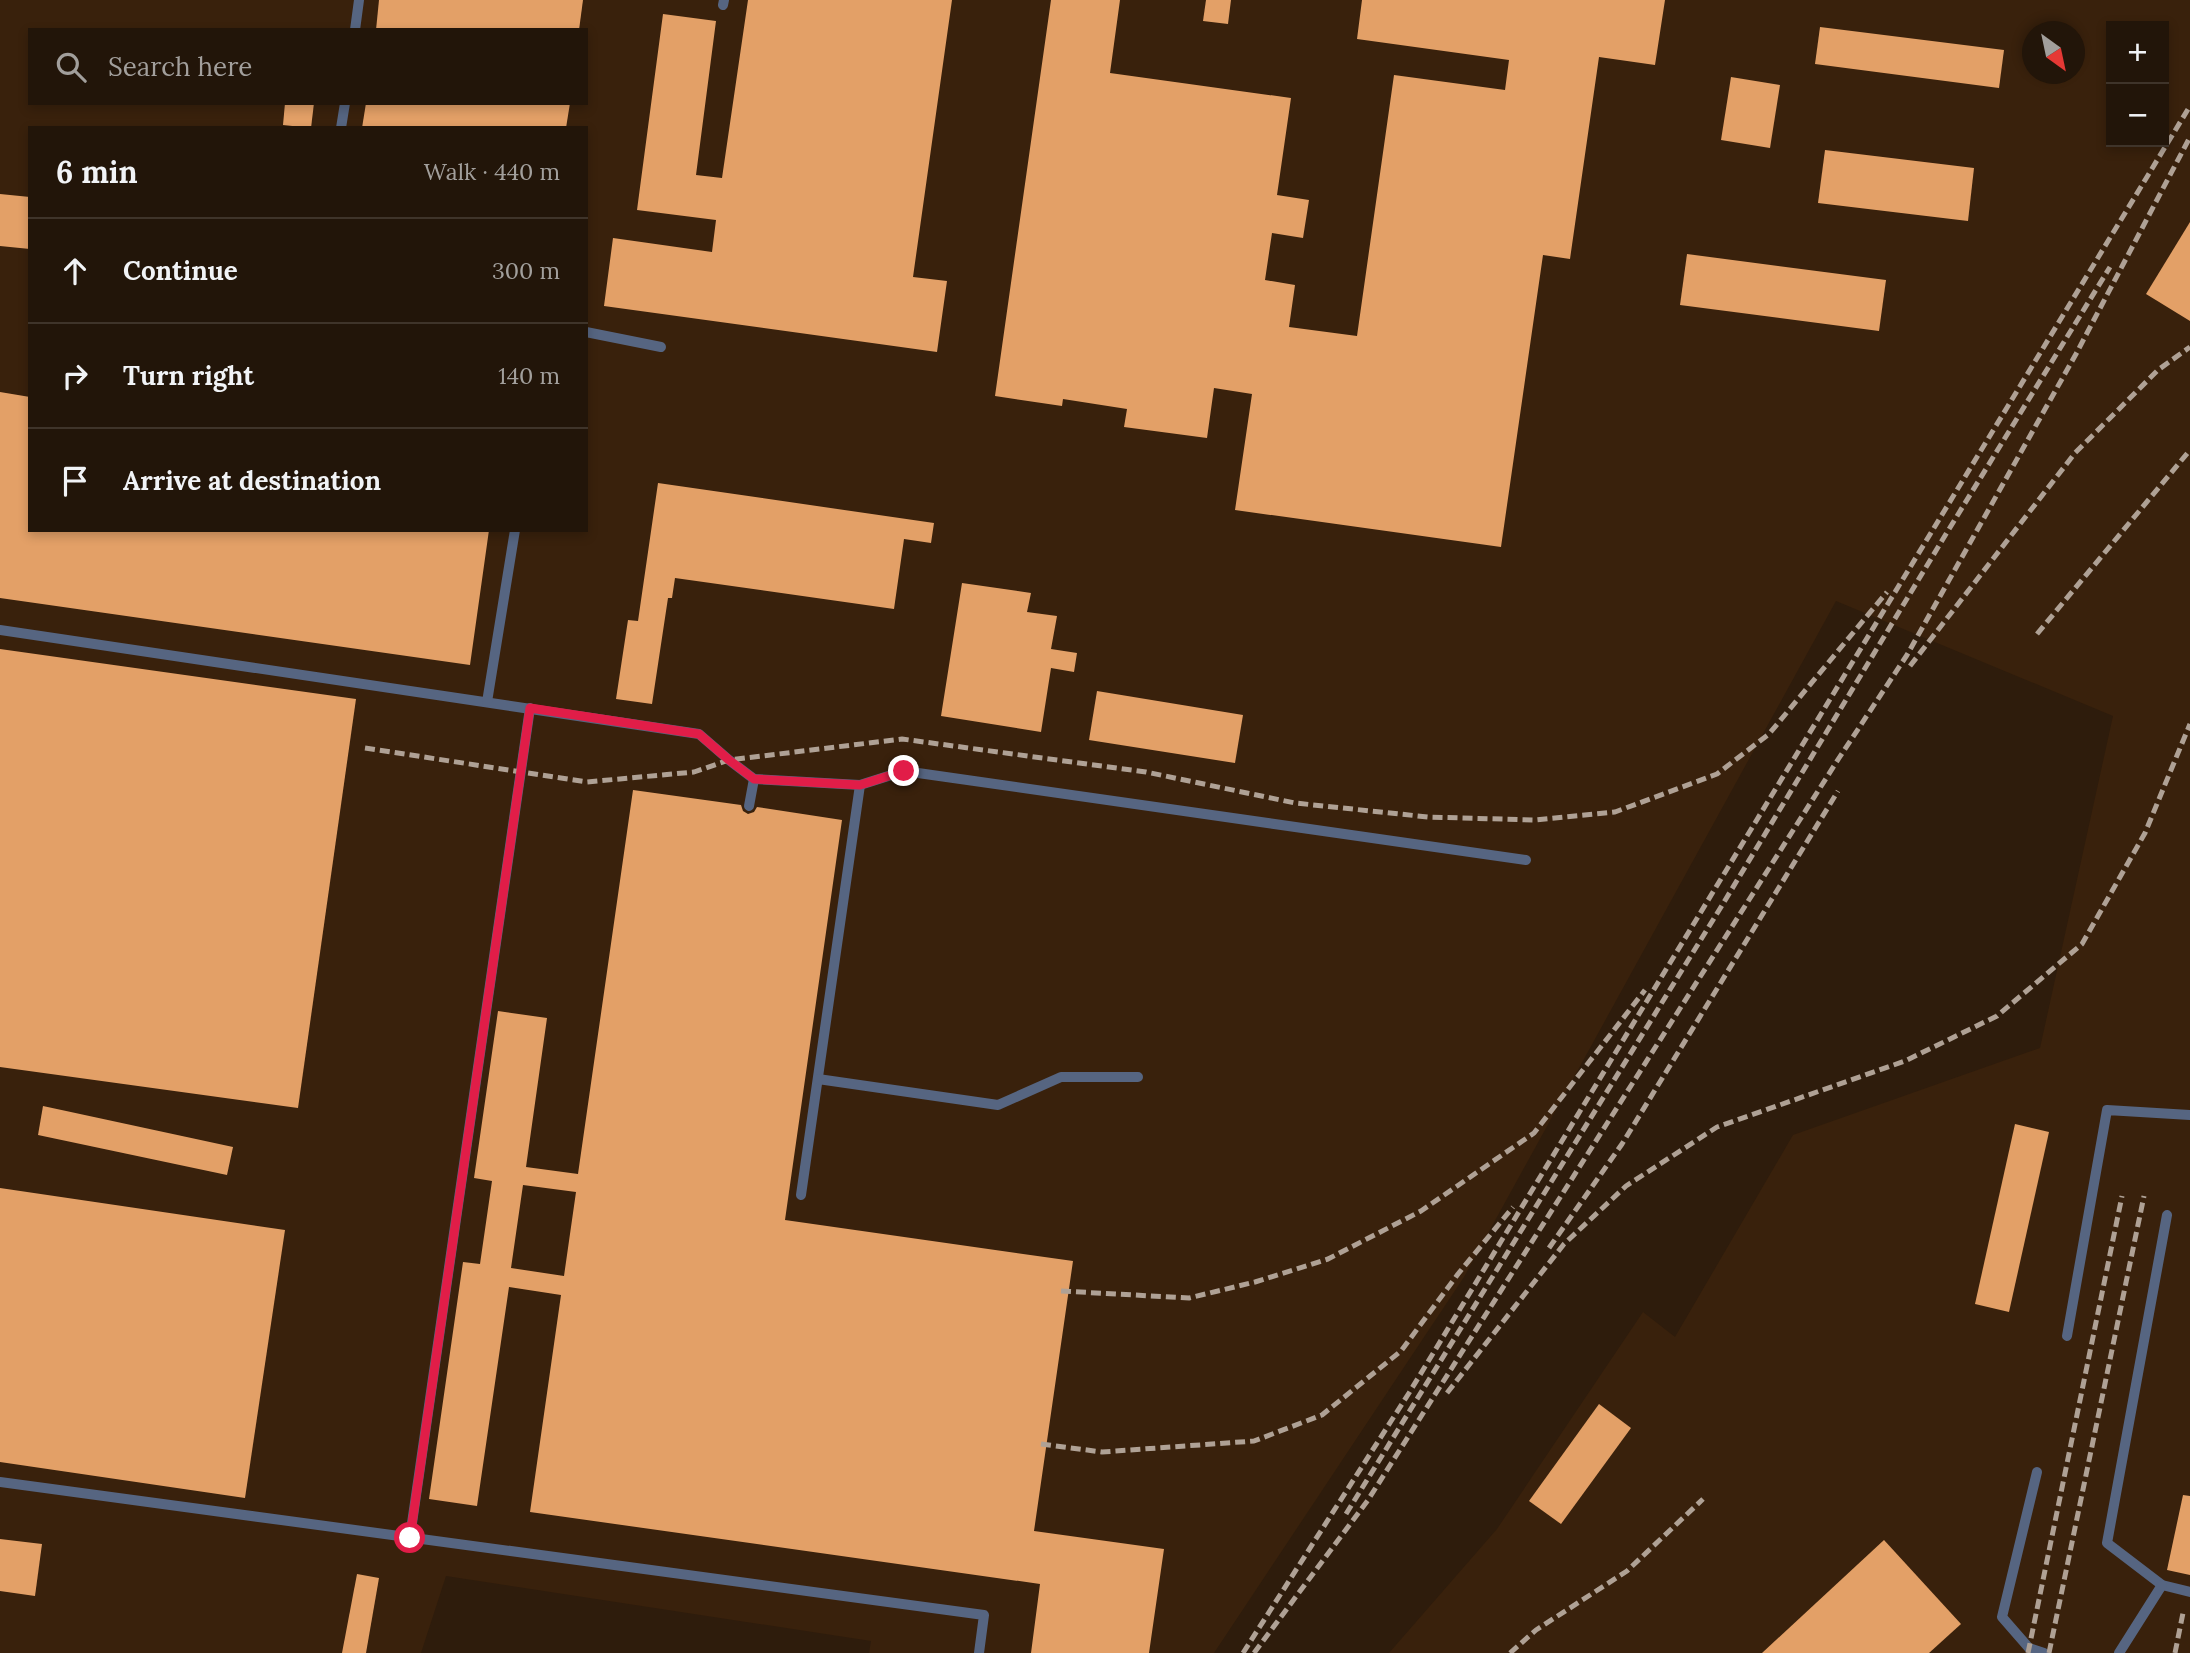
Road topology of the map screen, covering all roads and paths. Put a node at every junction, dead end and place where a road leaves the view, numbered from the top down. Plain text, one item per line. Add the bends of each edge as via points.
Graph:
1 (359, 0) edge
2 (355, 28) edge
3 (345, 105) edge
4 (341, 126) edge
5 (588, 332) edge
6 (661, 347) dead end
7 (515, 532) edge
8 (0, 630) edge
9 (487, 702) junction
10 (530, 708) junction
11 (754, 779) junction
12 (860, 785) junction
13 (749, 806) dead end
14 (1526, 860) dead end
15 (1138, 1077) dead end
16 (818, 1079) junction
17 (2190, 1115) edge
18 (801, 1195) dead end
19 (2167, 1215) dead end
20 (2067, 1336) dead end
21 (2037, 1472) dead end
22 (0, 1482) edge
23 (410, 1538) junction
24 (2162, 1585) junction
25 (2190, 1592) edge
26 (979, 1653) edge
27 (2044, 1653) edge
28 (2119, 1653) edge

1 - 2 lane
3 - 4 lane
5 - 6 lane
7 - 9 lane
8 - 9 lane
9 - 10 lane
10 - 11 lane via 699,734
10 - 23 lane
11 - 12 lane
11 - 13 lane
12 - 14 lane via 904,771
12 - 16 lane
15 - 16 lane via 1061,1077 998,1105
16 - 18 lane
17 - 20 lane via 2107,1110
19 - 24 lane via 2108,1543
21 - 27 lane via 2002,1618 2029,1648
22 - 23 lane
23 - 26 lane via 984,1615
24 - 25 lane
24 - 28 lane

